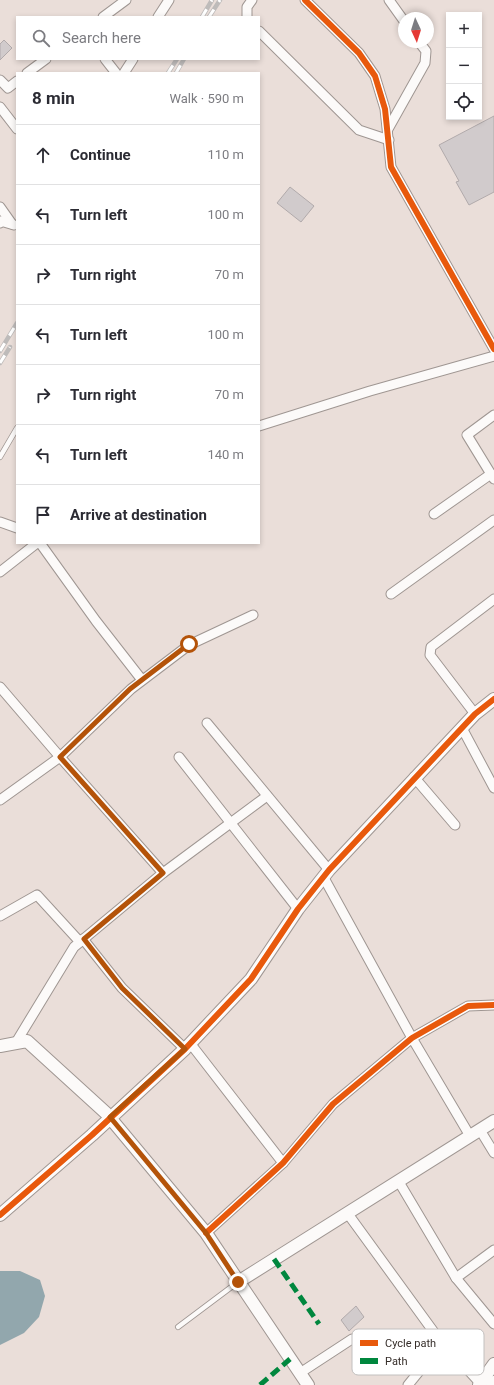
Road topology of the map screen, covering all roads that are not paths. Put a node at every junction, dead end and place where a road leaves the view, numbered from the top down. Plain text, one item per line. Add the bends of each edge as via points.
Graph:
1 (126, 0) edge
2 (169, 0) edge
3 (252, 0) edge
4 (306, 0) edge
5 (390, 0) edge
6 (398, 12) edge
7 (104, 16) edge
8 (159, 16) edge
9 (247, 16) edge
10 (260, 32) edge
11 (424, 48) edge
12 (45, 60) edge
13 (106, 60) edge
14 (132, 60) edge
15 (38, 65) junction
16 (28, 72) edge
17 (43, 72) edge
18 (115, 72) edge
19 (125, 72) edge
20 (0, 80) edge
21 (16, 82) edge
22 (0, 107) edge
23 (16, 128) edge
24 (388, 129) junction
25 (389, 140) junction
26 (0, 207) edge
27 (0, 223) edge
28 (15, 225) edge
29 (494, 349) edge
30 (494, 356) edge
31 (494, 415) edge
32 (260, 424) edge
33 (16, 430) edge
34 (0, 457) edge
35 (493, 476) edge
36 (434, 514) dead end
37 (494, 520) edge
38 (0, 522) edge
39 (16, 528) edge
40 (37, 544) edge
41 (39, 544) edge
42 (0, 572) edge
43 (391, 594) dead end
44 (494, 599) edge
45 (253, 615) dead end
46 (142, 680) junction
47 (0, 687) edge
48 (494, 699) edge
49 (475, 714) junction
50 (207, 723) dead end
51 (462, 728) junction
52 (60, 757) junction
53 (179, 757) dead end
54 (414, 777) junction
55 (494, 788) edge
56 (267, 796) junction
57 (0, 800) edge
58 (230, 824) junction
59 (455, 825) dead end
60 (163, 873) junction
61 (326, 874) junction
62 (298, 909) junction
63 (0, 916) edge
64 (82, 941) junction
65 (494, 1005) edge
66 (412, 1038) junction
67 (15, 1044) junction
68 (0, 1046) edge
69 (187, 1046) junction
70 (110, 1117) junction
71 (494, 1121) edge
72 (480, 1130) junction
73 (470, 1136) junction
74 (494, 1153) edge
75 (283, 1163) junction
76 (399, 1182) junction
77 (348, 1214) junction
78 (0, 1215) edge
79 (206, 1233) junction
80 (494, 1250) edge
81 (456, 1278) junction
82 (238, 1282) junction
83 (494, 1324) edge
84 (178, 1327) dead end
85 (432, 1329) edge
86 (352, 1338) edge
87 (494, 1364) edge
88 (300, 1373) junction
89 (416, 1375) edge
90 (475, 1375) edge
91 (494, 1382) edge
92 (484, 1384) edge
93 (308, 1385) edge
94 (408, 1385) edge

1 - 7 street
2 - 8 street
3 - 9 street via 247,7
4 - 24 street via 359,53 375,76
5 - 6 street
10 - 25 street via 359,130
11 - 24 street via 426,63
12 - 15 street
13 - 18 street
14 - 19 street
15 - 16 street
15 - 17 street
20 - 21 street via 8,88
22 - 23 street
24 - 25 street
25 - 29 street via 391,167
26 - 28 street
27 - 28 street via 1,221
30 - 32 street
31 - 35 street via 467,435
33 - 34 lane
35 - 36 street
37 - 43 street
38 - 39 street
40 - 42 street
41 - 46 street
44 - 49 street via 431,647 429,652
45 - 46 street via 189,644
46 - 52 street
47 - 52 street
48 - 49 street
49 - 51 street
50 - 56 street
51 - 54 street
51 - 55 street
52 - 57 street
52 - 60 street
53 - 58 street
54 - 59 street
54 - 61 street
56 - 58 street
56 - 61 street
58 - 60 street
58 - 62 street
60 - 64 street
61 - 62 street
61 - 66 street
62 - 69 street via 251,979
63 - 64 street via 37,895
64 - 67 street via 74,947
64 - 69 street via 122,988
65 - 66 street via 468,1006
66 - 73 street
66 - 75 street via 333,1104
67 - 68 street
67 - 70 street via 27,1042
69 - 70 street
69 - 75 street
70 - 78 street
70 - 79 street
71 - 72 street
72 - 73 street
72 - 74 street
73 - 76 street
75 - 79 street
76 - 77 street
76 - 81 street
77 - 82 street
77 - 85 street
79 - 82 street
80 - 81 street
81 - 83 street
82 - 84 lane
82 - 88 street
86 - 88 street via 333,1346
87 - 92 street
88 - 93 street
89 - 94 street
90 - 92 street
91 - 92 street

